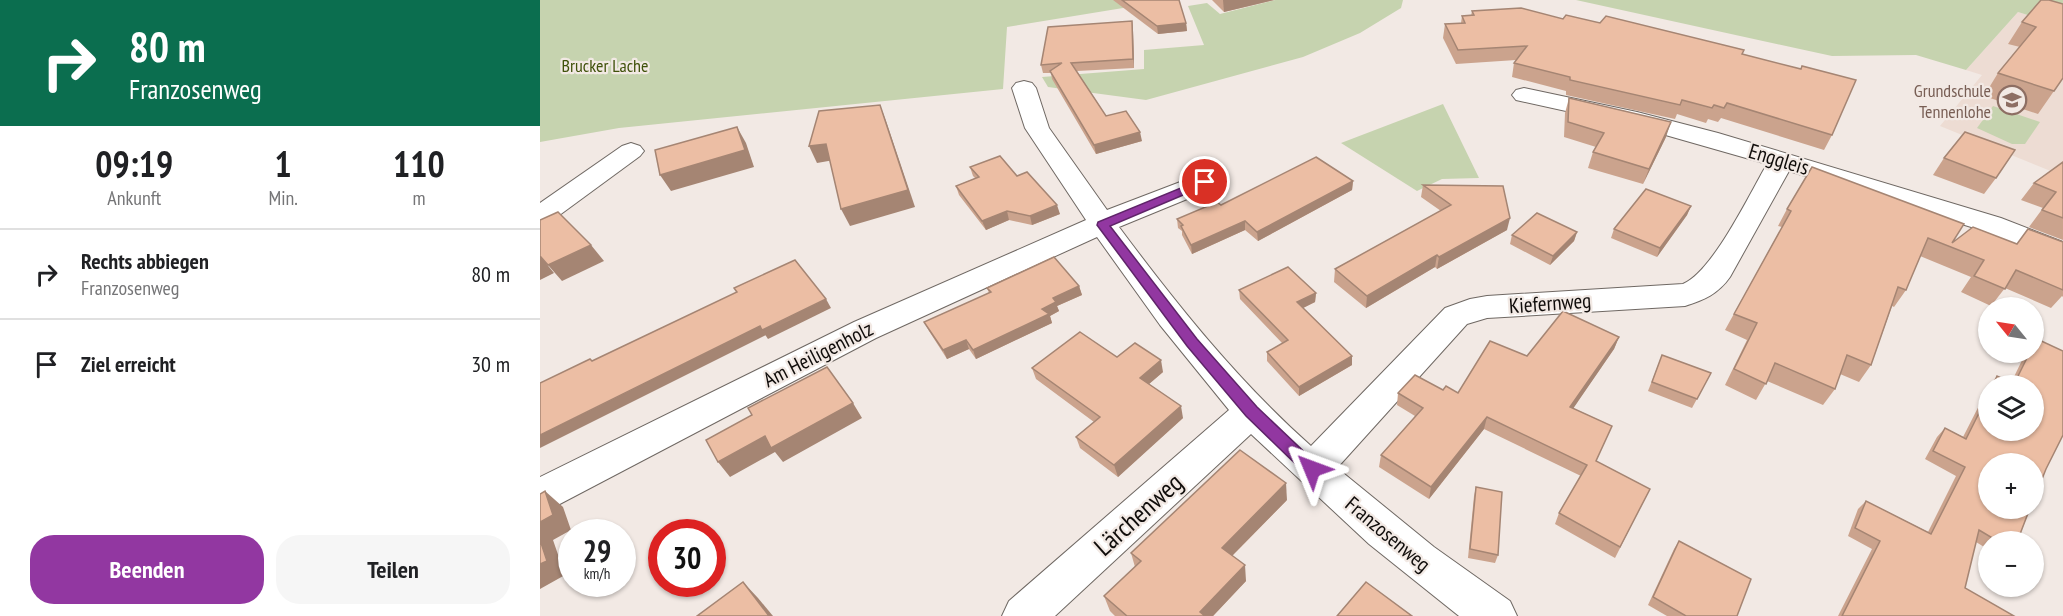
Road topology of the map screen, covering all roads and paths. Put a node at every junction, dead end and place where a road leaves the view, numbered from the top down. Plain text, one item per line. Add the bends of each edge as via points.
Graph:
1 (1024, 88) dead end
2 (1524, 95) dead end
3 (631, 151) dead end
4 (1782, 160) junction
5 (1205, 182) dead end
6 (540, 216) edge
7 (1103, 225) junction
8 (2063, 253) edge
9 (1252, 411) junction
10 (1312, 469) junction
11 (540, 495) edge
12 (1024, 616) edge
13 (1495, 616) edge

1 - 7 street, Franzosenweg via 1037,128
2 - 4 street, Enggleis via 1655,123
3 - 6 street
4 - 8 street, Enggleis via 1991,224
4 - 10 street, Kiefernweg via 1710,284 1685,295 1487,307 1456,316
5 - 7 street
7 - 9 street, Franzosenweg via 1192,343
7 - 11 street, Am Heiligenholz via 865,330
9 - 10 street, Franzosenweg
9 - 12 street, Lärchenweg
10 - 13 street, Franzosenweg via 1388,535

